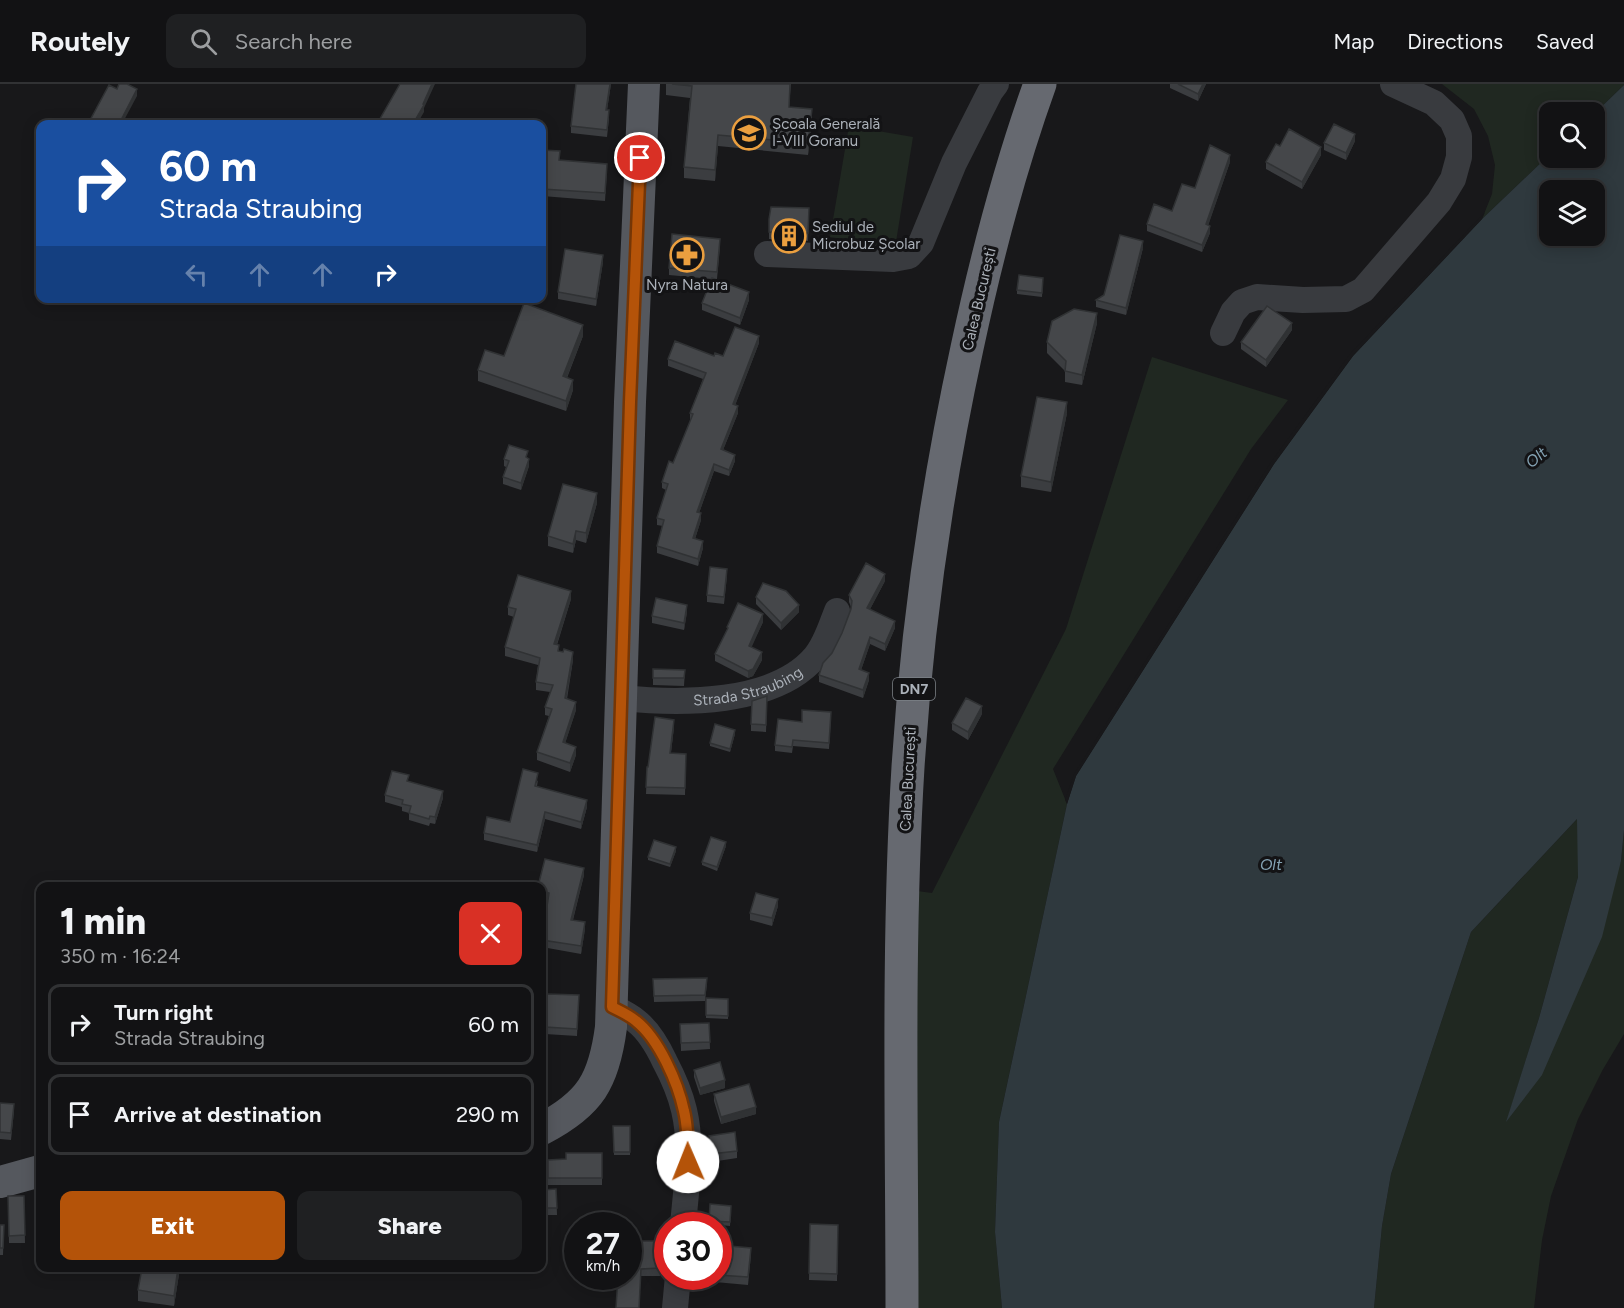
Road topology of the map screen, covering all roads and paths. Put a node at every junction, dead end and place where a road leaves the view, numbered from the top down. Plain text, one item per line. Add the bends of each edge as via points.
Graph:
1 (644, 84) edge
2 (996, 84) edge
3 (1040, 84) edge
4 (1393, 84) edge
5 (767, 254) dead end
6 (1223, 333) dead end
7 (837, 610) dead end
8 (622, 698) junction
9 (612, 1007) junction
10 (546, 1127) edge
11 (36, 1172) edge
12 (0, 1182) edge
13 (684, 1212) edge
14 (677, 1290) edge
15 (675, 1308) edge
16 (902, 1308) edge

1 - 8 main road
2 - 5 street via 954,163 921,243 909,256 892,259
3 - 16 highway, Calea București / DN7 via 975,313 933,530 916,662 903,868
4 - 6 street via 1434,103 1452,120 1459,136 1459,158 1453,179 1439,202 1364,290 1346,299 1257,297 1242,302
7 - 8 street, Strada Straubing via 827,637 805,668 770,686 714,699
8 - 9 main road
9 - 10 main road via 609,1045 595,1086 581,1102
9 - 13 street via 636,1020 649,1034 674,1080 684,1110 688,1141
11 - 12 main road
14 - 15 street

